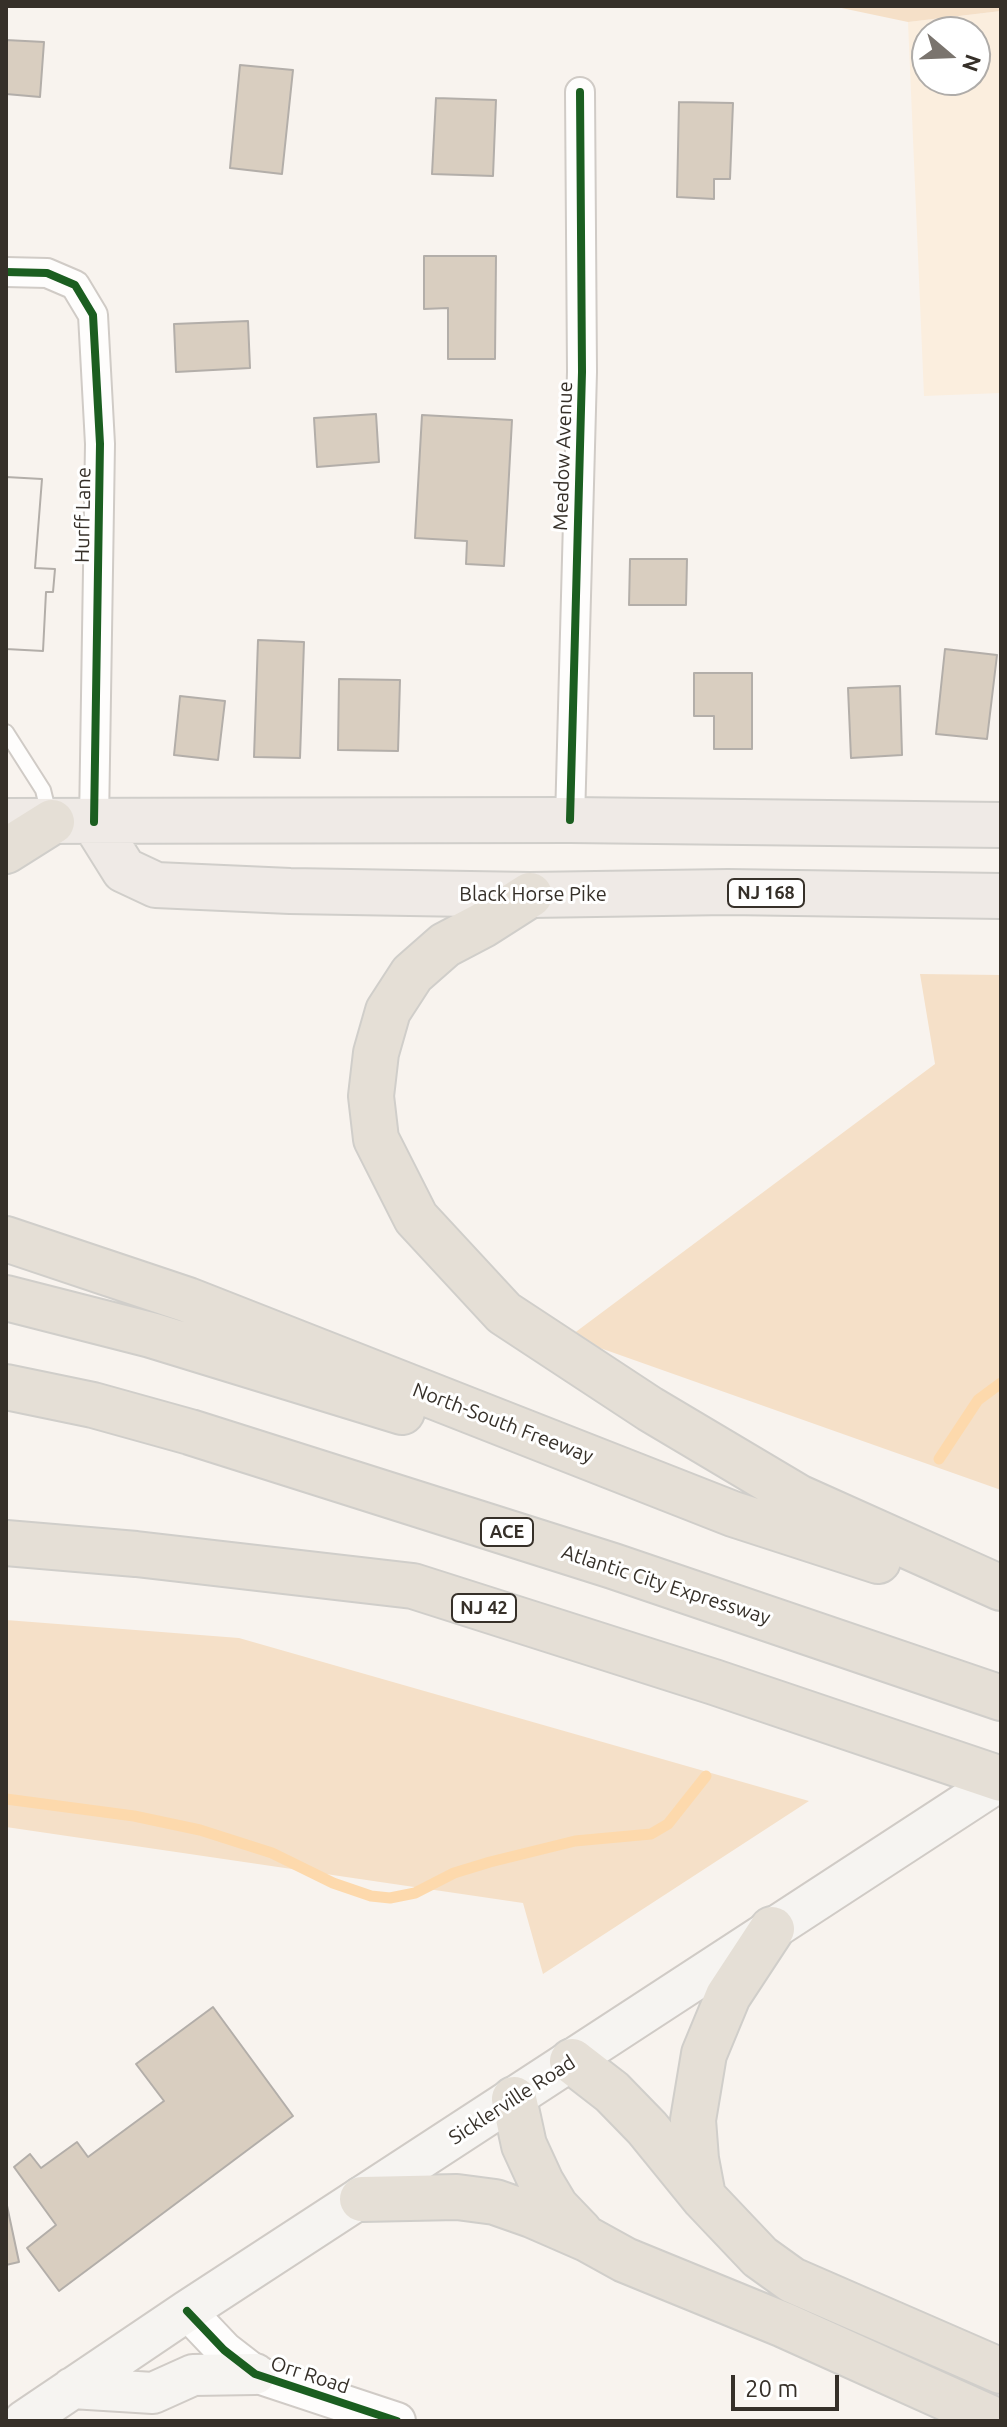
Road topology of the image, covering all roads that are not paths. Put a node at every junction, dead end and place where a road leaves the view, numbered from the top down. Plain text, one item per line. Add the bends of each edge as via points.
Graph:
1 (580, 92) dead end
2 (6, 272) edge
3 (6, 732) edge
4 (570, 820) junction
5 (6, 821) edge
6 (52, 822) junction
7 (94, 822) junction
8 (733, 823) junction
9 (1001, 825) edge
10 (6, 851) edge
11 (728, 892) junction
12 (530, 895) junction
13 (1001, 896) edge
14 (6, 1239) edge
15 (6, 1298) edge
16 (6, 1387) edge
17 (733, 1514) junction
18 (6, 1543) edge
19 (75, 1549) junction
20 (6, 1553) edge
21 (1001, 1588) edge
22 (1001, 1602) edge
23 (1001, 1698) edge
24 (1001, 1780) edge
25 (772, 1929) junction
26 (572, 2061) junction
27 (514, 2099) junction
28 (704, 2198) junction
29 (362, 2199) junction
30 (587, 2239) junction
31 (187, 2311) junction
32 (1001, 2371) edge
33 (255, 2374) junction
34 (72, 2388) junction
35 (33, 2418) edge
36 (397, 2421) edge
37 (997, 2421) edge

1 - 4 street, Meadow Avenue via 582,372
2 - 7 street, Hurff Lane via 47,273 75,285 93,315 100,444
3 - 6 lane via 43,790
4 - 7 main road
4 - 8 main road
5 - 6 main road
6 - 7 main road
6 - 10 highway
7 - 12 main road, Black Horse Pike / NJ 168 via 124,870 156,885
8 - 9 main road
8 - 11 main road
11 - 12 main road, Black Horse Pike / NJ 168
11 - 13 main road, Black Horse Pike / NJ 168
12 - 21 highway via 445,945 412,974 388,1011 371,1096 376,1139 416,1218 504,1313 650,1409 798,1497
14 - 17 highway, North-South Freeway via 188,1300
15 - 17 highway via 151,1335
16 - 23 highway, Atlantic City Expressway / ACE via 190,1432 613,1566
17 - 22 highway, North-South Freeway
18 - 19 highway, NJ 42
19 - 20 highway
19 - 24 highway, NJ 42 via 413,1586
24 - 25 main road, Sicklerville Road
25 - 26 main road, Sicklerville Road
25 - 28 highway via 728,1996 704,2054 693,2120
26 - 27 main road, Sicklerville Road
26 - 28 highway via 647,2128
27 - 29 main road, Sicklerville Road
27 - 30 highway via 524,2145 541,2182 556,2207
28 - 32 highway via 760,2257 792,2280
29 - 30 highway via 457,2197 495,2202
29 - 31 main road, Sicklerville Road
30 - 37 highway
31 - 33 street, Orr Road
31 - 34 main road, Sicklerville Road
33 - 34 main road via 193,2375 153,2393
33 - 36 street, Orr Road
34 - 35 main road, Sicklerville Road

